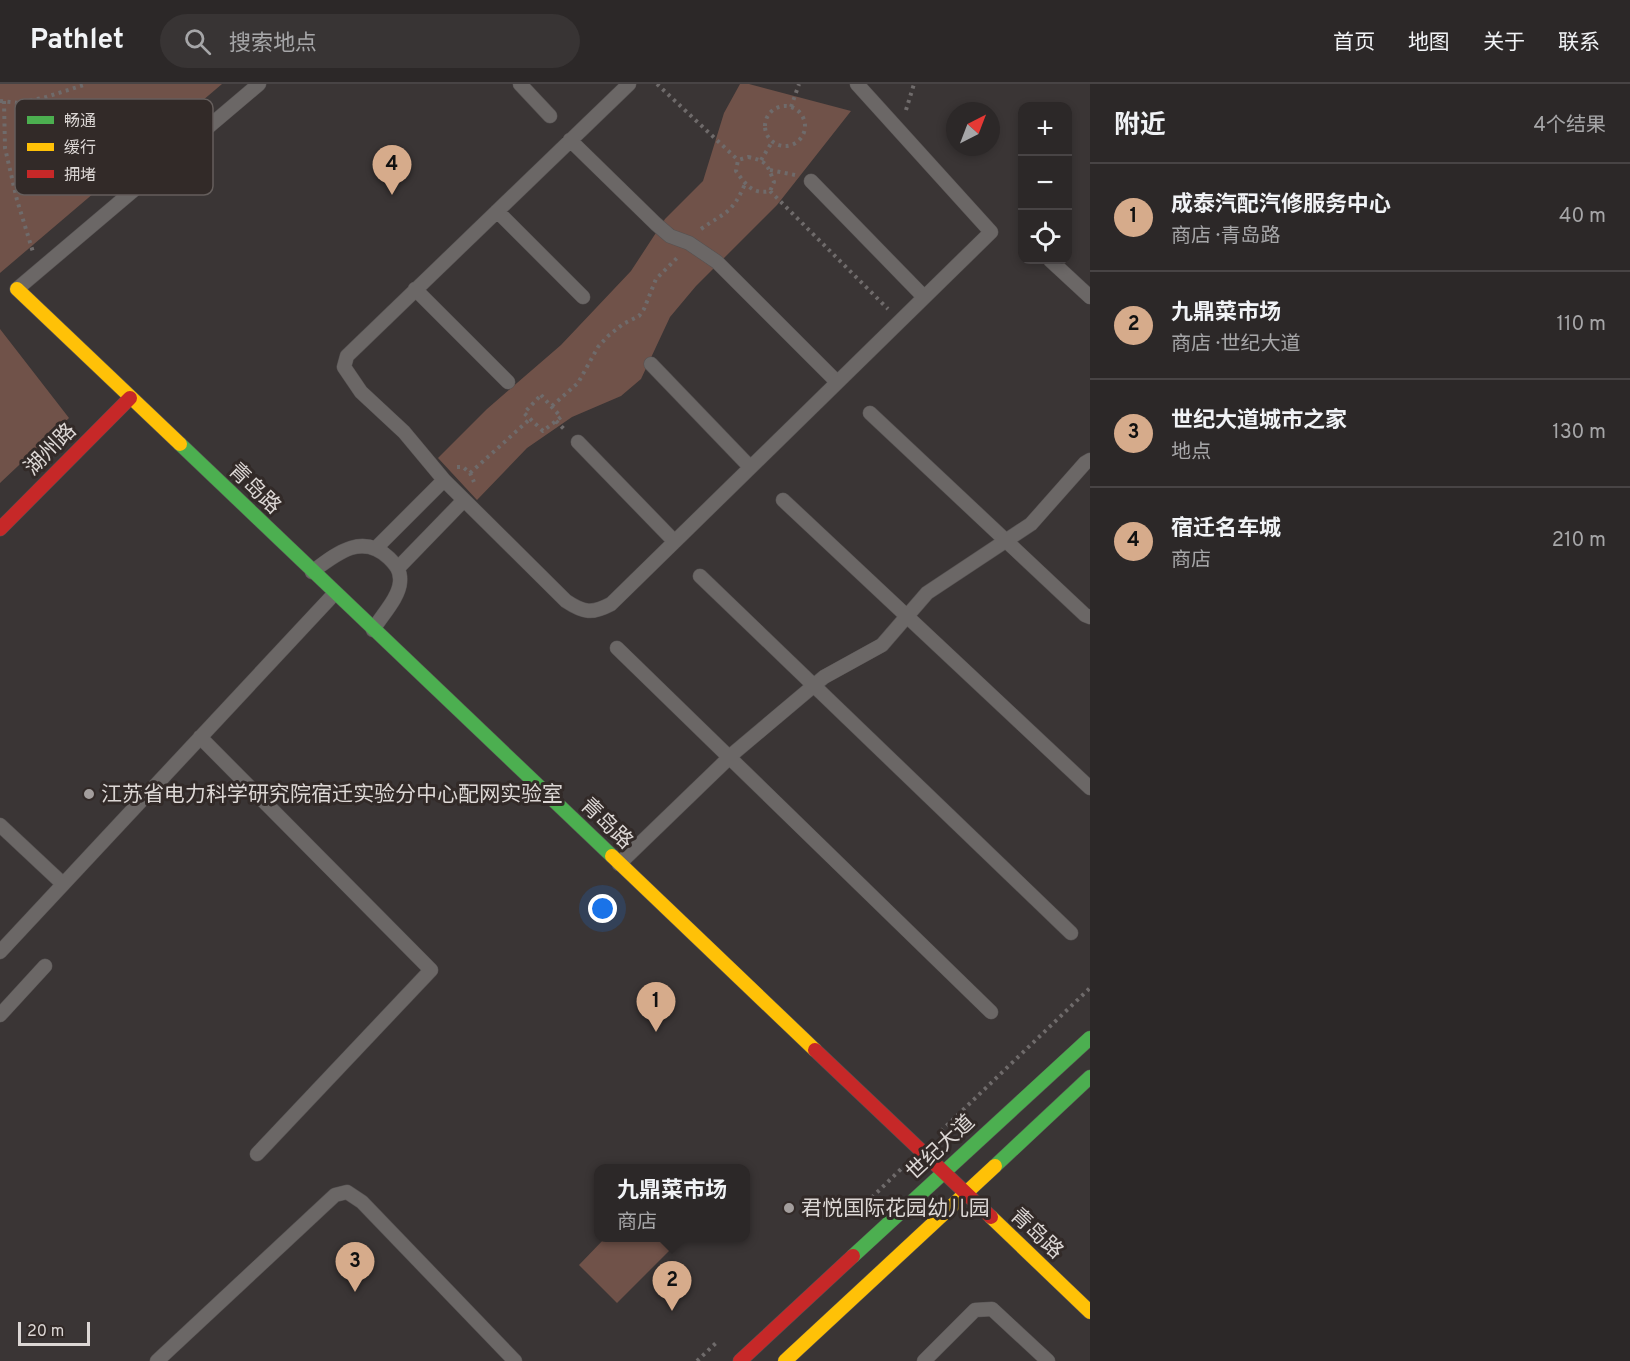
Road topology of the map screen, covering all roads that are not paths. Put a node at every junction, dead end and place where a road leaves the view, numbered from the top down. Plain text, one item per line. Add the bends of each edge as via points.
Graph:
1 (259, 84) edge
2 (520, 84) edge
3 (629, 84) edge
4 (857, 84) edge
5 (550, 116) dead end
6 (213, 123) edge
7 (570, 140) junction
8 (811, 182) road end
9 (128, 195) edge
10 (497, 211) junction
11 (1054, 264) edge
12 (415, 289) junction
13 (17, 290) joint
14 (583, 297) dead end
15 (924, 297) junction
16 (1090, 297) edge
17 (651, 364) dead end
18 (508, 381) dead end
19 (837, 382) junction
20 (130, 398) junction
21 (870, 413) dead end
22 (578, 442) dead end
23 (1090, 460) edge
24 (750, 467) junction
25 (444, 480) junction
26 (464, 500) junction
27 (783, 500) dead end
28 (0, 530) edge
29 (674, 541) junction
30 (1006, 541) junction
31 (376, 548) junction
32 (398, 568) junction
33 (312, 572) junction
34 (700, 576) dead end
35 (335, 593) junction
36 (907, 616) junction
37 (1090, 617) edge
38 (373, 630) junction
39 (617, 648) dead end
40 (814, 685) junction
41 (200, 737) junction
42 (729, 757) junction
43 (1090, 788) edge
44 (0, 825) edge
45 (619, 864) junction
46 (63, 884) junction
47 (1071, 933) dead end
48 (0, 952) edge
49 (45, 966) dead end
50 (991, 1012) dead end
51 (0, 1015) edge
52 (1090, 1038) edge
53 (1090, 1077) edge
54 (257, 1154) dead end
55 (942, 1173) junction
56 (965, 1195) junction
57 (1090, 1312) edge
58 (157, 1361) edge
59 (514, 1361) edge
60 (740, 1361) edge
61 (785, 1361) edge
62 (924, 1361) edge
63 (1048, 1361) edge

1 - 6 lane
2 - 5 lane
3 - 7 lane
4 - 15 lane via 991,232
7 - 10 lane
7 - 19 lane via 670,236 689,243 717,262
8 - 15 lane
9 - 13 lane
10 - 12 lane
10 - 14 lane
11 - 16 lane
12 - 18 lane
12 - 25 lane via 347,356 344,368 361,392 404,432
13 - 20 street, 青岛路
15 - 19 lane
17 - 24 lane
19 - 24 lane
20 - 28 street, 湖州路
20 - 33 street, 青岛路
21 - 30 lane
22 - 29 lane
23 - 30 lane via 1031,524
24 - 29 lane
25 - 26 lane
25 - 31 lane
26 - 29 lane via 566,601 593,612 610,604
26 - 32 lane
27 - 36 lane
30 - 36 lane via 927,593
30 - 37 lane
31 - 32 lane
31 - 33 lane via 365,545 338,553
32 - 38 lane via 400,582 395,596
33 - 35 street, 青岛路
34 - 40 lane
35 - 38 street, 青岛路
35 - 41 lane
36 - 40 lane via 882,645
36 - 43 lane
38 - 45 street, 青岛路
39 - 42 lane
40 - 42 lane
40 - 47 lane
41 - 46 lane
41 - 54 lane via 431,970
42 - 45 lane
42 - 50 lane
44 - 46 lane
45 - 55 street, 青岛路
46 - 48 lane
49 - 51 lane
52 - 55 street, 世纪大道
53 - 56 street
55 - 56 street, 青岛路
55 - 60 street, 世纪大道
56 - 57 street, 青岛路
56 - 61 street
58 - 59 lane via 335,1195 347,1192 362,1202
62 - 63 lane via 975,1310 992,1309

